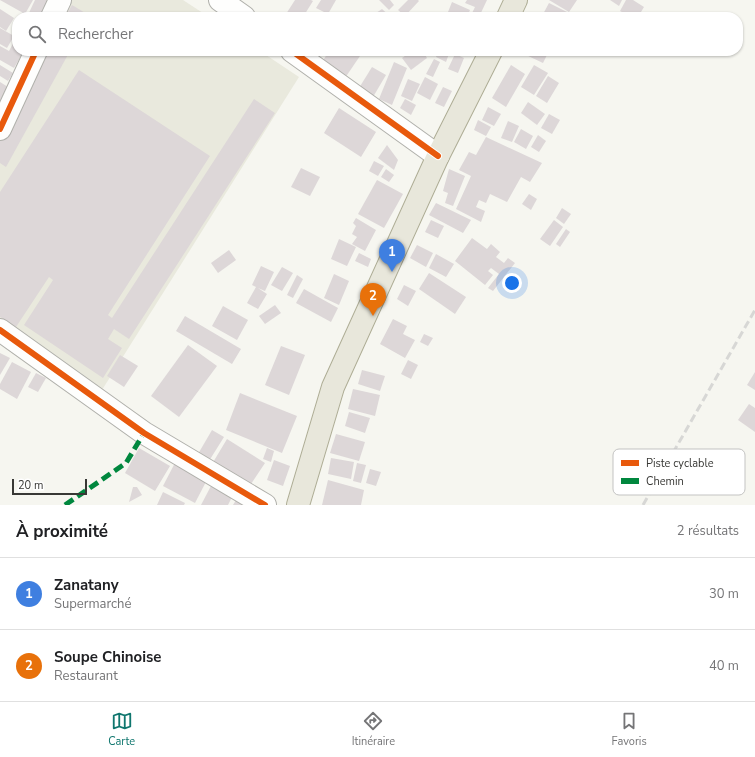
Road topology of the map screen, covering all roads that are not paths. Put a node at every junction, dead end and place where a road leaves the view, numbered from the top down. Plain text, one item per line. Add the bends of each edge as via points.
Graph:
1 (60, 0) edge
2 (220, 0) edge
3 (516, 0) edge
4 (54, 12) edge
5 (237, 12) edge
6 (510, 12) edge
7 (34, 56) edge
8 (299, 56) edge
9 (488, 56) edge
10 (0, 129) edge
11 (438, 156) junction
12 (0, 330) edge
13 (265, 505) edge
14 (298, 505) edge

1 - 4 street
2 - 5 street
3 - 6 main road
7 - 10 street
8 - 11 street
9 - 11 main road
11 - 14 main road via 333,387
12 - 13 street via 144,433

